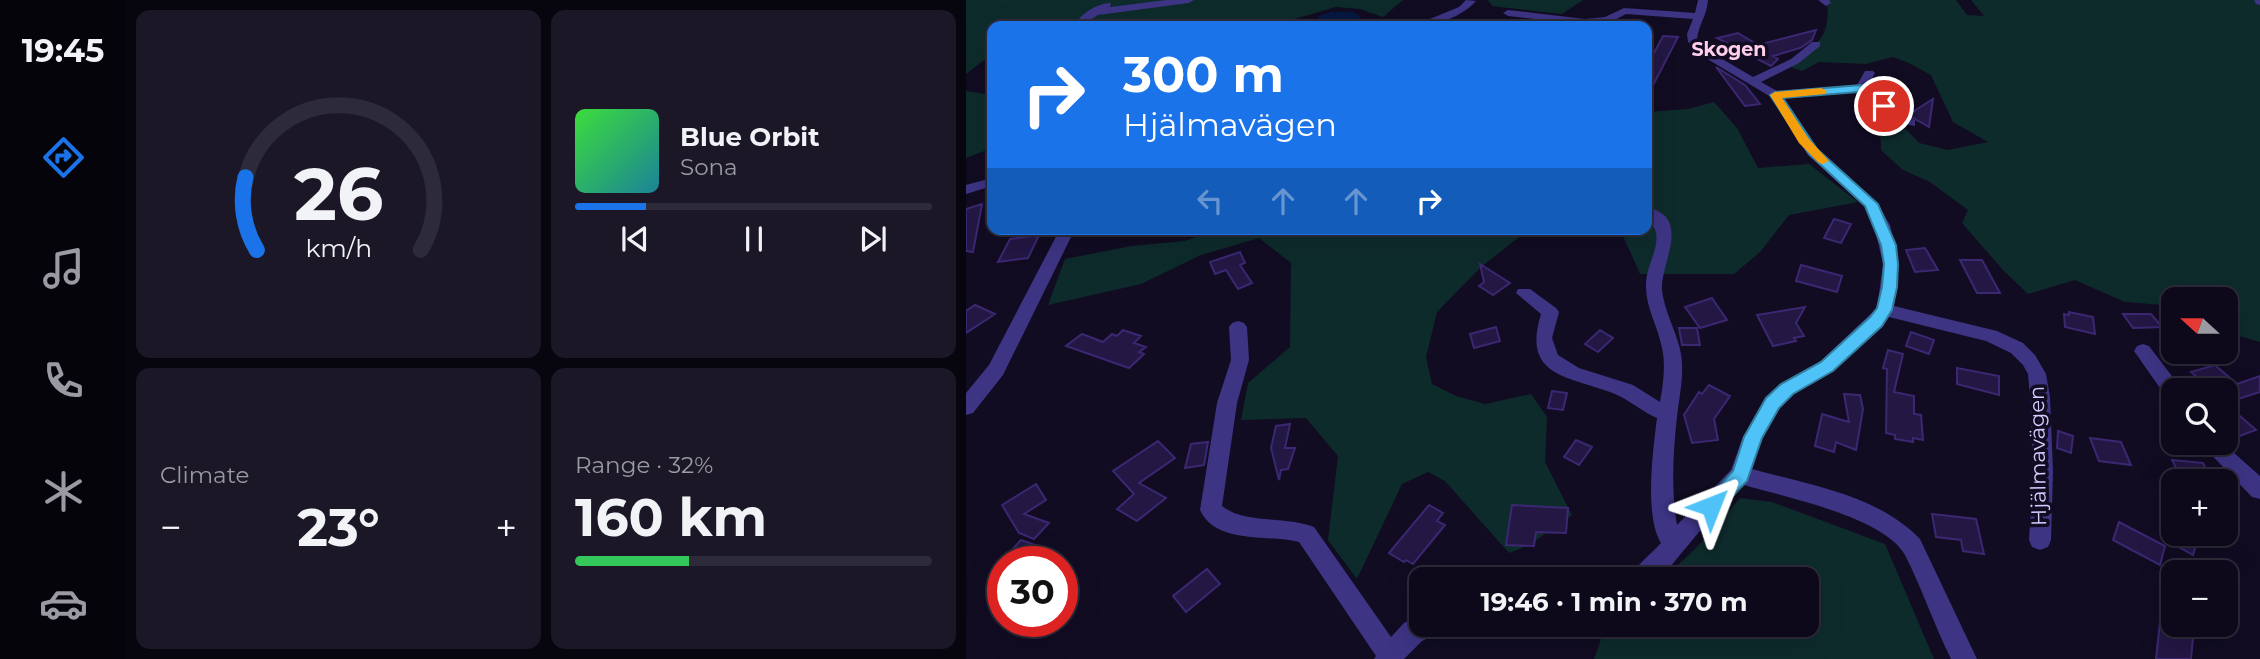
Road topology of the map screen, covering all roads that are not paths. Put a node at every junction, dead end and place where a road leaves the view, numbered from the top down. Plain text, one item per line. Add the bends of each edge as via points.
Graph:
1 (1116, 0) edge
2 (1189, 0) edge
3 (1471, 1) edge
4 (1702, 9) edge
5 (1098, 12) junction
6 (1508, 13) dead end
7 (1082, 21) edge
8 (1431, 21) edge
9 (1576, 21) edge
10 (1596, 21) edge
11 (1816, 44) dead end
12 (1869, 73) dead end
13 (1754, 81) junction
14 (1861, 88) junction
15 (1775, 95) junction
16 (1911, 123) dead end
17 (987, 184) edge
18 (966, 190) edge
19 (1652, 215) edge
20 (1065, 235) edge
21 (1524, 293) dead end
22 (1885, 310) junction
23 (1238, 327) dead end
24 (2143, 351) dead end
25 (2163, 378) edge
26 (966, 407) edge
27 (1667, 414) junction
28 (2223, 455) edge
29 (1740, 475) junction
30 (2260, 490) edge
31 (2040, 540) dead end
32 (1677, 541) junction
33 (1655, 567) edge
34 (1409, 636) edge
35 (1389, 656) edge
36 (1964, 659) edge

1 - 5 street
2 - 5 street
3 - 8 street via 1463,9
4 - 10 street via 1624,11
4 - 13 street via 1691,32 1696,46
5 - 7 street
6 - 9 street
11 - 13 street via 1808,53
12 - 14 street
13 - 15 street
14 - 15 street
14 - 16 street
15 - 22 street via 1803,140 1871,204 1882,225 1891,264
17 - 18 street
19 - 27 street via 1662,222 1667,234 1653,280 1674,360
20 - 26 street via 996,370
21 - 27 street via 1550,312 1543,337 1551,360 1623,389
22 - 29 street via 1842,354 1773,403 1753,437
22 - 31 street, Hjälmavägen via 1991,336 2017,348 2029,360 2037,374 2040,397
23 - 35 street via 1240,360 1227,403 1211,510 1230,524 1306,534
24 - 25 street
27 - 32 street via 1665,518 1668,535
28 - 30 street
29 - 32 street
29 - 36 street via 1852,507 1898,530 1912,546
32 - 33 street
34 - 35 street

